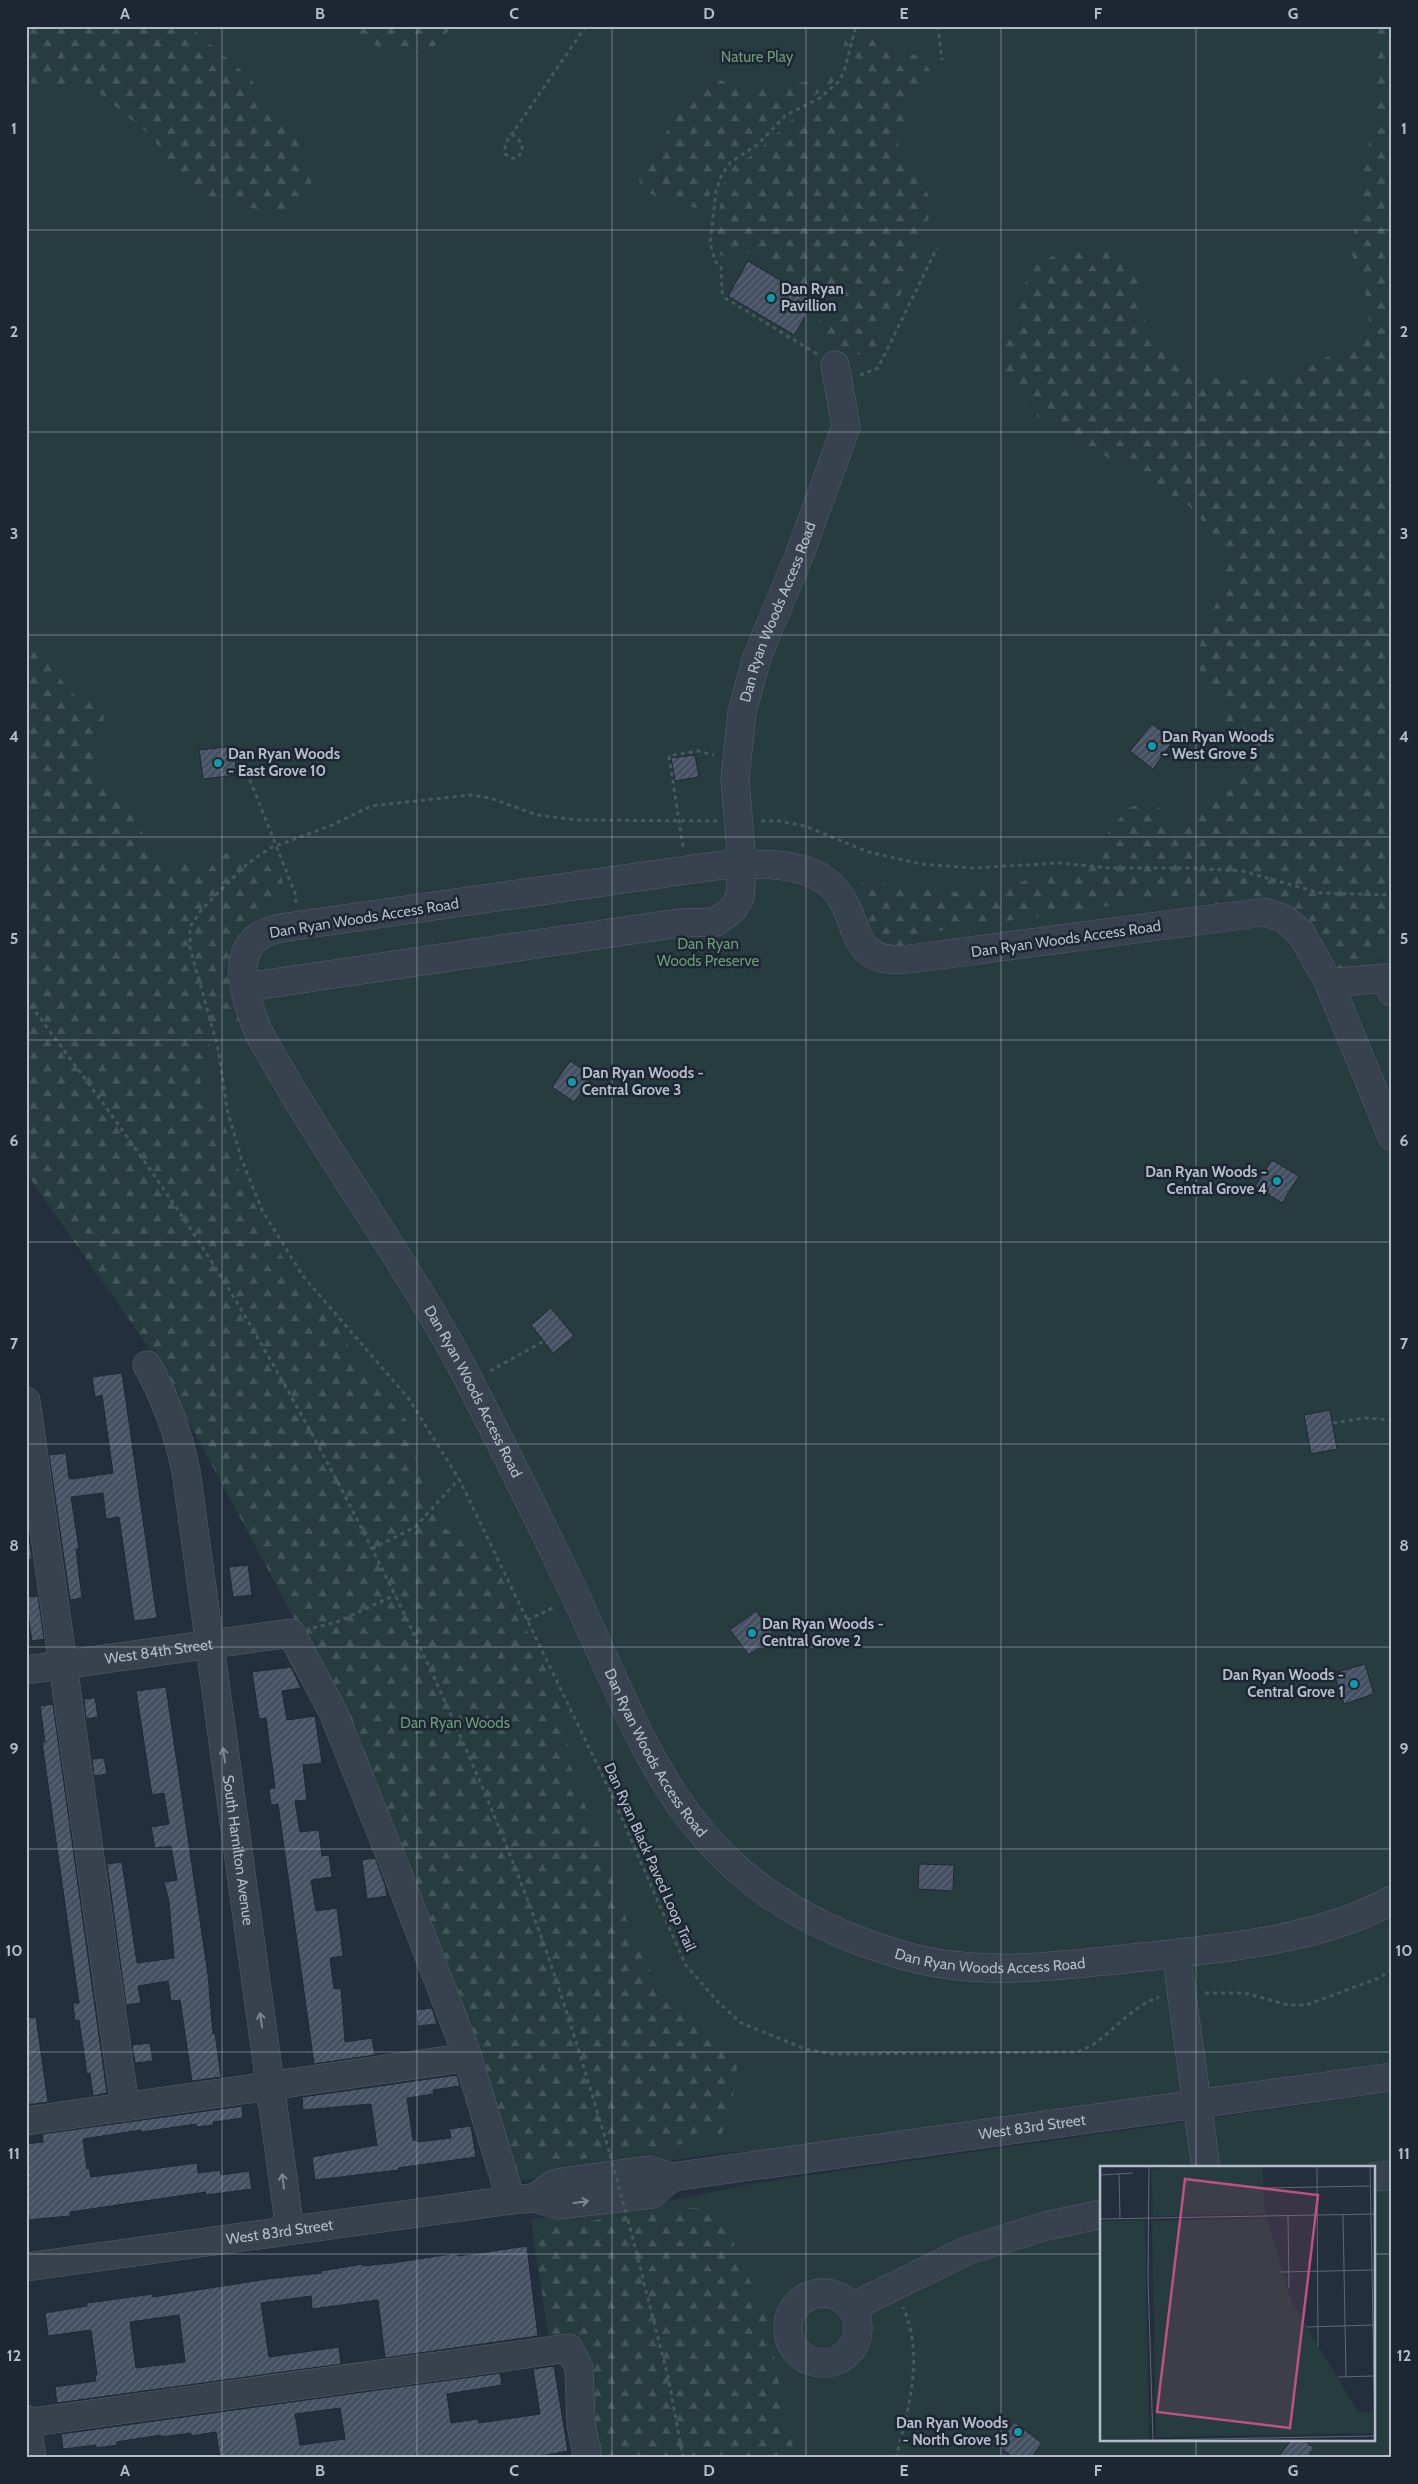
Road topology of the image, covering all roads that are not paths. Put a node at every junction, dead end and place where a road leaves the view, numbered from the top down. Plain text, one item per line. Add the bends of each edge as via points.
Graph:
1 (837, 374) road end
2 (742, 865) junction
3 (1329, 983) junction
4 (246, 987) junction
5 (1392, 992) edge
6 (1392, 1136) edge
7 (147, 1365) dead end
8 (26, 1401) edge
9 (209, 1644) junction
10 (62, 1665) junction
11 (26, 1670) edge
12 (1392, 1900) edge
13 (1176, 1953) junction
14 (467, 2055) junction
15 (1392, 2077) edge
16 (270, 2086) junction
17 (1197, 2105) junction
18 (126, 2107) junction
19 (26, 2121) edge
20 (1206, 2166) edge
21 (1392, 2176) edge
22 (1376, 2177) edge
23 (522, 2199) junction
24 (1100, 2214) edge
25 (290, 2230) junction
26 (26, 2266) edge
27 (852, 2307) dead end
28 (26, 2419) edge
29 (27, 2423) edge
30 (32, 2458) edge
31 (588, 2458) edge

1 - 2 street, Dan Ryan Woods Access Road via 846,427 800,556 757,657 742,712 735,779
2 - 3 street, Dan Ryan Woods Access Road via 789,868 809,872 824,880 846,907 866,950 880,959 910,959 1264,912 1283,918 1301,933
2 - 4 street via 740,897 734,908 716,922 680,923
2 - 4 street, Dan Ryan Woods Access Road via 686,870 262,934 244,955
3 - 5 street via 1386,978
3 - 6 street, Dan Ryan Woods Access Road
4 - 13 street, Dan Ryan Woods Access Road via 249,1009 269,1052 389,1243 470,1382 662,1780 709,1842 741,1873 776,1899 816,1922 902,1956 949,1965 1002,1969
7 - 9 street, South Hamilton Avenue via 172,1417 186,1471
8 - 10 street
9 - 10 street, West 84th Street
9 - 14 street, West 84th Street via 291,1633 333,1712
16 -> 9 street, South Hamilton Avenue
10 - 11 street, West 84th Street
10 - 18 street
12 - 13 street, Dan Ryan Woods Access Road via 1328,1927
13 - 17 street
14 - 16 street
14 - 23 street
15 - 17 street, West 83rd Street
16 - 18 street
25 -> 16 street, South Hamilton Avenue
17 - 20 street
17 - 23 street, West 83rd Street via 672,2177 652,2194 557,2205
18 - 19 street
21 - 22 street
23 - 25 street, West 83rd Street
24 - 27 street via 1046,2226 968,2250
25 - 26 street, West 83rd Street
28 - 29 street
29 - 30 street
29 - 31 street via 570,2348 579,2368 580,2424

